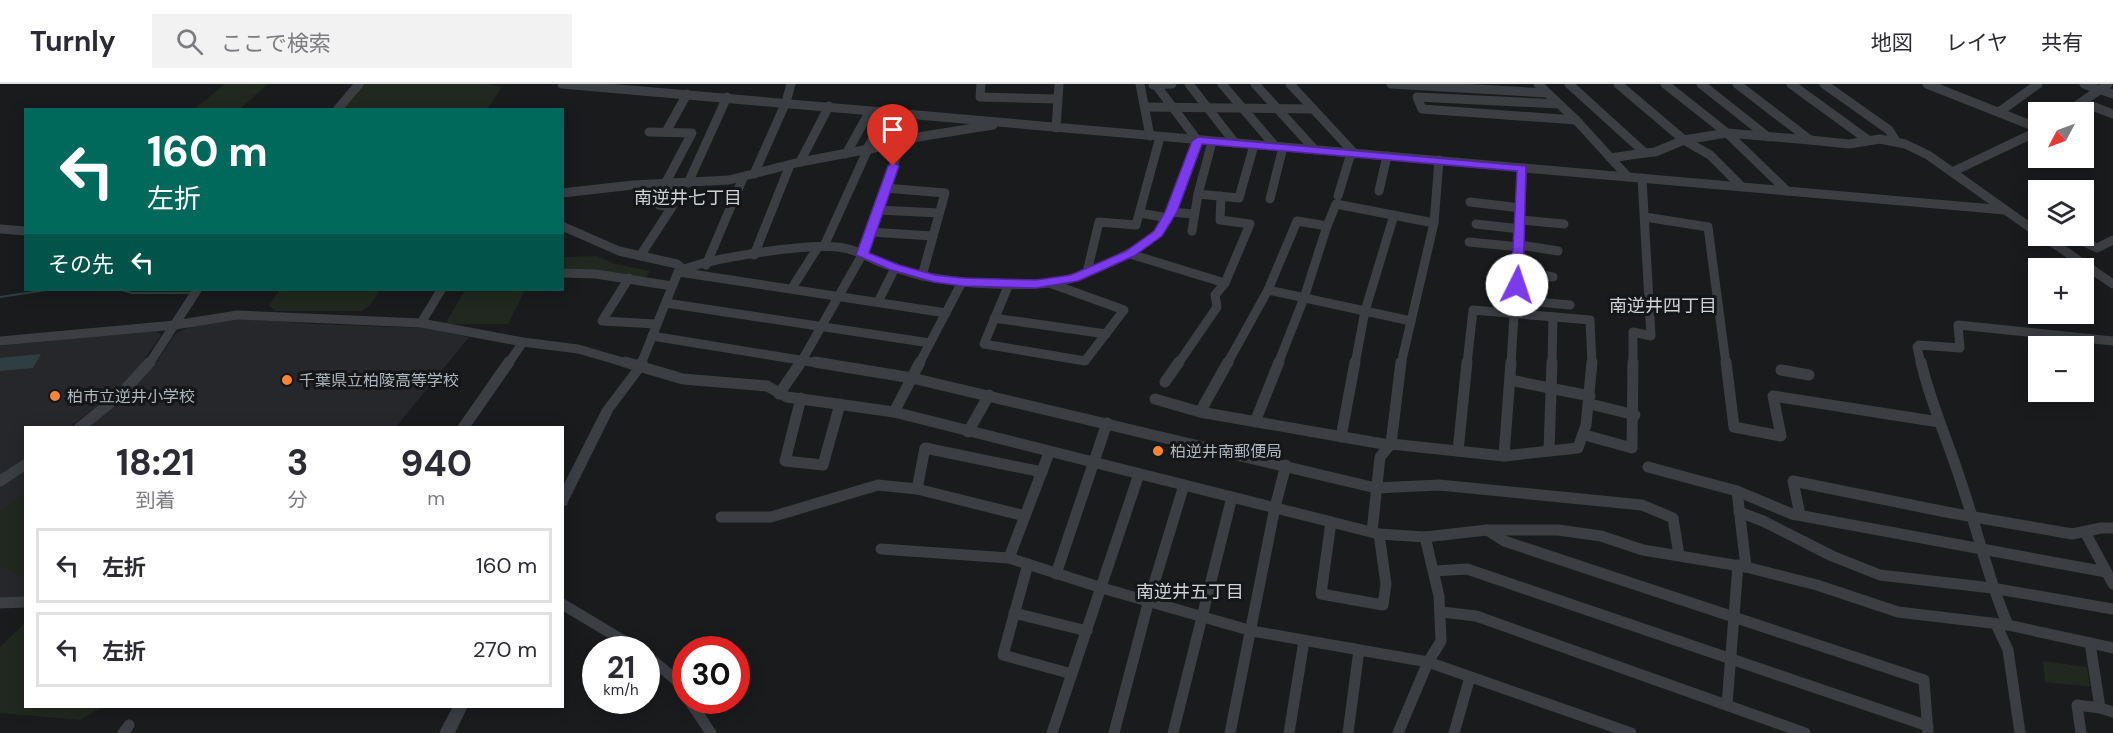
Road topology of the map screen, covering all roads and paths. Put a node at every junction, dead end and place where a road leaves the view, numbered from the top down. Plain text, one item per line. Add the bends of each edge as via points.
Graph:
1 (358, 84) edge
2 (562, 84) edge
3 (567, 84) edge
4 (791, 84) edge
5 (981, 84) edge
6 (1059, 84) edge
7 (1172, 84) edge
8 (1189, 84) edge
9 (1222, 84) edge
10 (1256, 84) edge
11 (1290, 84) edge
12 (1391, 84) edge
13 (1538, 84) edge
14 (1569, 84) edge
15 (1618, 84) edge
16 (1665, 84) edge
17 (1701, 84) edge
18 (1737, 84) edge
19 (1791, 84) edge
20 (1824, 84) edge
21 (1927, 84) edge
22 (2038, 84) edge
23 (2084, 84) edge
24 (2108, 84) edge
25 (1140, 85) edge
26 (1156, 85) edge
27 (1431, 87) junction
28 (2100, 90) junction
29 (1547, 93) junction
30 (687, 94) junction
31 (2113, 94) edge
32 (727, 97) junction
33 (1434, 98) junction
34 (1057, 99) junction
35 (786, 102) junction
36 (2082, 102) edge
37 (1559, 104) junction
38 (829, 106) junction
39 (1145, 107) junction
40 (1171, 107) junction
41 (2094, 107) edge
42 (339, 108) edge
43 (1207, 108) junction
44 (1242, 108) junction
45 (1278, 109) junction
46 (1312, 109) junction
47 (870, 111) junction
48 (2000, 112) junction
49 (887, 113) junction
50 (2113, 114) edge
51 (911, 115) junction
52 (1576, 120) junction
53 (1008, 121) junction
54 (2028, 125) edge
55 (1056, 128) junction
56 (649, 132) dead end
57 (666, 132) junction
58 (1727, 133) junction
59 (2028, 134) edge
60 (1150, 136) junction
61 (1160, 137) junction
62 (1768, 137) junction
63 (1684, 140) junction
64 (1810, 140) junction
65 (1868, 140) junction
66 (1198, 141) junction
67 (1896, 141) junction
68 (1212, 142) junction
69 (901, 143) junction
70 (1235, 143) junction
71 (1254, 145) junction
72 (1279, 147) junction
73 (868, 149) junction
74 (1315, 150) junction
75 (1645, 153) junction
76 (846, 154) junction
77 (1353, 154) junction
78 (1387, 156) junction
79 (1610, 158) junction
80 (1438, 160) junction
81 (801, 162) junction
82 (790, 165) junction
83 (1522, 168) junction
84 (1952, 172) junction
85 (754, 174) junction
86 (1628, 177) junction
87 (743, 178) junction
88 (1642, 178) junction
89 (688, 183) junction
90 (668, 184) junction
91 (1743, 187) junction
92 (885, 188) junction
93 (1379, 191) dead end
94 (1787, 191) junction
95 (564, 193) edge
96 (1198, 194) junction
97 (1221, 196) junction
98 (1338, 196) dead end
99 (1270, 199) dead end
100 (1470, 202) dead end
101 (1521, 208) junction
102 (878, 210) junction
103 (2004, 210) junction
104 (939, 213) junction
105 (1140, 213) junction
106 (1194, 214) junction
107 (1169, 215) junction
108 (1394, 215) junction
109 (1646, 217) junction
110 (1434, 223) junction
111 (1476, 224) dead end
112 (1521, 224) junction
113 (1564, 224) dead end
114 (2028, 225) edge
115 (1326, 226) junction
116 (564, 227) edge
117 (0, 229) edge
118 (24, 231) edge
119 (1192, 231) dead end
120 (870, 232) junction
121 (933, 236) junction
122 (2113, 240) edge
123 (1469, 242) dead end
124 (821, 246) junction
125 (1520, 246) junction
126 (2059, 246) edge
127 (2093, 246) edge
128 (1558, 251) dead end
129 (1130, 254) junction
130 (754, 255) junction
131 (862, 255) junction
132 (640, 256) junction
133 (705, 265) junction
134 (895, 268) junction
135 (681, 270) junction
136 (1518, 270) junction
137 (1087, 272) junction
138 (564, 273) edge
139 (922, 276) junction
140 (1553, 277) dead end
141 (629, 278) junction
142 (962, 282) junction
143 (1048, 283) junction
144 (1009, 284) junction
145 (1225, 284) junction
146 (2113, 284) edge
147 (672, 286) junction
148 (792, 288) junction
149 (1268, 290) junction
150 (196, 291) edge
151 (440, 291) edge
152 (839, 296) junction
153 (1304, 298) junction
154 (1516, 300) junction
155 (878, 302) junction
156 (666, 303) junction
157 (1570, 305) dead end
158 (1365, 311) junction
159 (946, 313) junction
160 (1515, 313) junction
161 (1553, 317) junction
162 (994, 318) junction
163 (1411, 321) junction
164 (421, 323) junction
165 (656, 324) junction
166 (175, 325) junction
167 (820, 327) junction
168 (1106, 334) junction
169 (652, 336) junction
170 (0, 341) edge
171 (2113, 341) edge
172 (523, 342) junction
173 (930, 344) junction
174 (802, 360) junction
175 (640, 367) junction
176 (1781, 370) dead end
177 (1809, 375) dead end
178 (912, 378) junction
179 (1510, 380) junction
180 (1165, 382) dead end
181 (1551, 389) junction
182 (779, 394) junction
183 (989, 395) junction
184 (801, 398) junction
185 (1155, 399) dead end
186 (1590, 400) junction
187 (840, 404) junction
188 (894, 412) junction
189 (1200, 412) junction
190 (1635, 415) junction
191 (1255, 422) junction
192 (1939, 422) junction
193 (1107, 423) junction
194 (81, 426) edge
195 (464, 426) edge
196 (968, 432) junction
197 (1586, 435) junction
198 (1341, 437) junction
199 (1390, 445) junction
200 (1458, 451) junction
201 (1549, 451) junction
202 (1049, 453) junction
203 (1504, 456) junction
204 (1092, 463) junction
205 (24, 465) edge
206 (1286, 465) junction
207 (1648, 467) dead end
208 (1042, 472) junction
209 (1140, 474) junction
210 (0, 481) edge
211 (1184, 485) junction
212 (1376, 488) junction
213 (917, 489) junction
214 (1737, 491) junction
215 (1233, 497) junction
216 (564, 498) edge
217 (1275, 507) junction
218 (1739, 512) junction
219 (1971, 514) junction
220 (1800, 515) junction
221 (1025, 516) junction
222 (722, 517) dead end
223 (1331, 522) junction
224 (2113, 528) edge
225 (1487, 530) junction
226 (2085, 532) junction
227 (1375, 533) junction
228 (1425, 537) junction
229 (1981, 548) junction
230 (881, 549) dead end
231 (1680, 555) junction
232 (1009, 558) junction
233 (1028, 564) junction
234 (1742, 566) junction
235 (1434, 571) junction
236 (2106, 572) junction
237 (1056, 574) junction
238 (2113, 584) edge
239 (1102, 588) junction
240 (1992, 588) junction
241 (1149, 600) junction
242 (24, 602) edge
243 (0, 603) edge
244 (564, 605) edge
245 (2113, 609) edge
246 (1442, 612) junction
247 (1014, 613) junction
248 (1201, 616) junction
249 (1734, 618) junction
250 (2002, 624) junction
251 (1087, 631) junction
252 (1252, 632) junction
253 (616, 636) edge
254 (1304, 641) junction
255 (2091, 643) junction
256 (2113, 648) edge
257 (1359, 650) junction
258 (1731, 661) junction
259 (1428, 662) junction
260 (660, 667) edge
261 (1072, 674) junction
262 (672, 677) edge
263 (1470, 677) junction
264 (1727, 705) junction
265 (460, 708) edge
266 (2107, 710) edge
267 (698, 714) edge
268 (1928, 730) edge
269 (447, 733) edge
270 (711, 733) edge
271 (1052, 733) edge
272 (1114, 733) edge
273 (1173, 733) edge
274 (1230, 733) edge
275 (1289, 733) edge
276 (1348, 733) edge
277 (1398, 733) edge
278 (1454, 733) edge
279 (1630, 733) edge
280 (1805, 733) edge
281 (2020, 733) edge
282 (2081, 733) edge

1 - 42 street
2 - 3 street
3 - 30 street
4 - 35 street
5 - 34 street via 980,97
6 - 34 street
7 - 26 street
8 - 43 street
9 - 44 street
10 - 45 street
11 - 46 street
12 - 27 street
13 - 29 street
14 - 75 street
15 - 63 street
16 - 58 street
17 - 62 street
18 - 64 street
19 - 65 street
20 - 67 street via 1889,130
21 - 48 street
22 - 48 street
23 - 28 street
24 - 28 street
25 - 26 street
25 - 39 street
26 - 40 street
27 - 29 street
27 - 33 street
28 - 31 street
28 - 36 street
29 - 37 street
30 - 32 street
30 - 57 street
32 - 35 street
32 - 89 street
33 - 37 street
33 - 52 street via 1417,97 1422,109
34 - 55 street
35 - 38 street
35 - 85 street
37 - 52 street
38 - 47 street
38 - 81 street
39 - 40 street
39 - 60 street
40 - 43 street
40 - 66 street
41 - 50 street
43 - 44 street
43 - 70 street
44 - 45 street
44 - 72 street
45 - 46 street
45 - 74 street
46 - 77 street
47 - 49 street
47 - 76 street
48 - 54 street
49 - 51 street
49 - 73 street
51 - 53 street
51 - 69 street
52 - 79 street
53 - 55 street
53 - 69 street
55 - 60 street
56 - 57 street
57 - 90 street via 692,133
58 - 62 street
58 - 63 street
58 - 94 street
59 - 84 street
60 - 61 street
61 - 66 street
61 - 105 street
62 - 64 street
63 - 75 street
63 - 91 street via 1710,155
64 - 65 street via 1849,144
65 - 67 street
66 - 68 street
66 - 107 street
67 - 84 street via 1921,150
68 - 70 street
68 - 96 street
69 - 73 street
69 - 92 street
70 - 71 street
71 - 72 street
71 - 97 street via 1239,198
72 - 74 street
72 - 99 street
73 - 76 street
73 - 124 street
74 - 77 street
75 - 79 street
76 - 81 street
77 - 78 street
77 - 98 street
78 - 80 street
78 - 93 street
79 - 86 street
80 - 83 street
80 - 110 street
81 - 82 street
82 - 85 street
82 - 130 street
83 - 86 street
83 - 101 street
84 - 103 street
85 - 87 street
86 - 88 street
87 - 89 street
87 - 133 street
88 - 91 street
88 - 109 street
89 - 90 street
90 - 95 street
90 - 132 street via 659,205 672,207
91 - 94 street
92 - 102 street
92 - 104 street via 945,193
94 - 103 street
96 - 97 street
96 - 106 street
97 - 145 street via 1220,220 1250,224
100 - 101 street
101 - 112 street
102 - 104 street
102 - 120 street
103 - 114 street
104 - 121 street
105 - 107 street
105 - 137 street via 1136,225 1099,222
106 - 107 street
106 - 119 street
107 - 129 street via 1158,233
108 - 110 street
108 - 115 street via 1336,204
108 - 158 street
109 - 190 street via 1651,336 1633,332
109 - 192 street via 1708,227 1734,427 1781,436 1773,396
110 - 163 street
111 - 112 street
112 - 113 street
112 - 125 street
115 - 149 street via 1297,221
115 - 153 street
116 - 132 street
117 - 118 street
120 - 121 street
120 - 131 street
121 - 139 street
122 - 127 street via 2097,248
123 - 125 street
124 - 130 street
124 - 131 street via 846,248
124 - 148 street
125 - 128 street
125 - 136 street
126 - 146 street
129 - 137 street
129 - 145 street
130 - 133 street
131 - 134 street
131 - 152 street
132 - 135 street via 677,264
133 - 135 street
134 - 139 street
134 - 155 street
135 - 147 street
135 - 148 street
136 - 140 street
136 - 154 street
137 - 143 street via 1074,279
138 - 141 street
139 - 142 street
141 - 147 street
141 - 165 street via 602,321
142 - 144 street
142 - 159 street
143 - 144 street
143 - 168 street via 1125,310
144 - 162 street
145 - 180 street via 1215,296 1217,307
147 - 156 street
148 - 152 street
149 - 153 street
149 - 189 street
150 - 166 street
151 - 164 street
152 - 155 street
152 - 167 street
153 - 158 street
153 - 191 street
154 - 157 street
154 - 160 street
155 - 159 street
156 - 165 street
156 - 167 street
158 - 163 street
158 - 198 street
159 - 173 street
160 - 161 street
160 - 179 street
160 - 200 street via 1473,310
161 - 181 street
161 - 186 street via 1590,320
162 - 168 street
162 - 168 street via 984,344 1085,360
163 - 199 street via 1401,361
164 - 166 street via 237,315
164 - 172 street
165 - 169 street
166 - 170 street
166 - 194 street via 149,364
167 - 173 street
167 - 174 street
169 - 174 street
169 - 175 street
171 - 192 street via 1958,325 1960,348 1917,347
172 - 175 street via 578,349
172 - 195 street
173 - 178 street
174 - 178 street
174 - 182 street
175 - 182 street via 683,380 767,386
175 - 216 street via 608,409
176 - 177 street
178 - 183 street
178 - 188 street
179 - 181 street
179 - 203 street
181 - 186 street
181 - 201 street
182 - 184 street
183 - 193 street
183 - 196 street
184 - 187 street
184 - 187 street via 784,461 823,465
185 - 189 street
186 - 190 street
186 - 197 street
187 - 188 street
188 - 196 street
189 - 191 street
190 - 197 street via 1632,448
191 - 198 street
192 - 219 street via 1953,453
193 - 204 street
193 - 206 street
196 - 202 street
197 - 201 street via 1578,448
198 - 199 street
199 - 200 street
199 - 212 street via 1380,457
200 - 203 street
201 - 203 street
202 - 204 street
202 - 208 street
204 - 209 street
204 - 237 street
205 - 210 street
206 - 212 street
206 - 217 street
207 - 214 street
208 - 213 street via 926,448
208 - 221 street
209 - 211 street
209 - 239 street
211 - 215 street
211 - 241 street
212 - 227 street
212 - 231 street via 1438,485 1642,505 1673,518
213 - 221 street
213 - 222 street via 878,485 771,517
214 - 218 street
214 - 220 street
215 - 217 street
215 - 248 street
217 - 223 street
217 - 252 street
218 - 234 street
218 - 240 street via 1880,575
219 - 220 street via 1793,481
219 - 226 street via 2076,535
219 - 229 street
220 - 229 street
221 - 232 street
223 - 227 street
223 - 227 street via 1321,594 1383,605 1386,584
224 - 226 street via 2101,526
225 - 228 street
225 - 231 street via 1558,530
225 - 249 street via 1504,541
226 - 236 street
227 - 228 street
228 - 235 street
229 - 236 street
229 - 240 street
230 - 232 street
231 - 234 street
232 - 233 street
233 - 237 street
233 - 247 street
234 - 249 street
234 - 250 street via 1898,612
235 - 246 street
235 - 258 street via 1467,568
236 - 238 street
237 - 239 street
239 - 241 street
239 - 251 street
240 - 245 street
240 - 250 street
241 - 248 street
241 - 272 street
242 - 243 street
244 - 253 street
246 - 259 street via 1441,641
246 - 264 street via 1476,616
247 - 251 street
247 - 261 street via 1003,655
248 - 252 street
248 - 273 street
249 - 258 street
249 - 268 street via 1924,680
250 - 255 street
250 - 281 street
251 - 261 street
252 - 254 street
252 - 274 street
254 - 257 street
254 - 275 street
255 - 256 street
255 - 266 street
257 - 259 street
257 - 276 street
258 - 264 street
258 - 268 street
259 - 263 street
259 - 277 street
260 - 262 street
261 - 271 street
263 - 278 street
263 - 279 street
264 - 280 street
265 - 269 street
266 - 282 street via 2077,705
267 - 270 street

